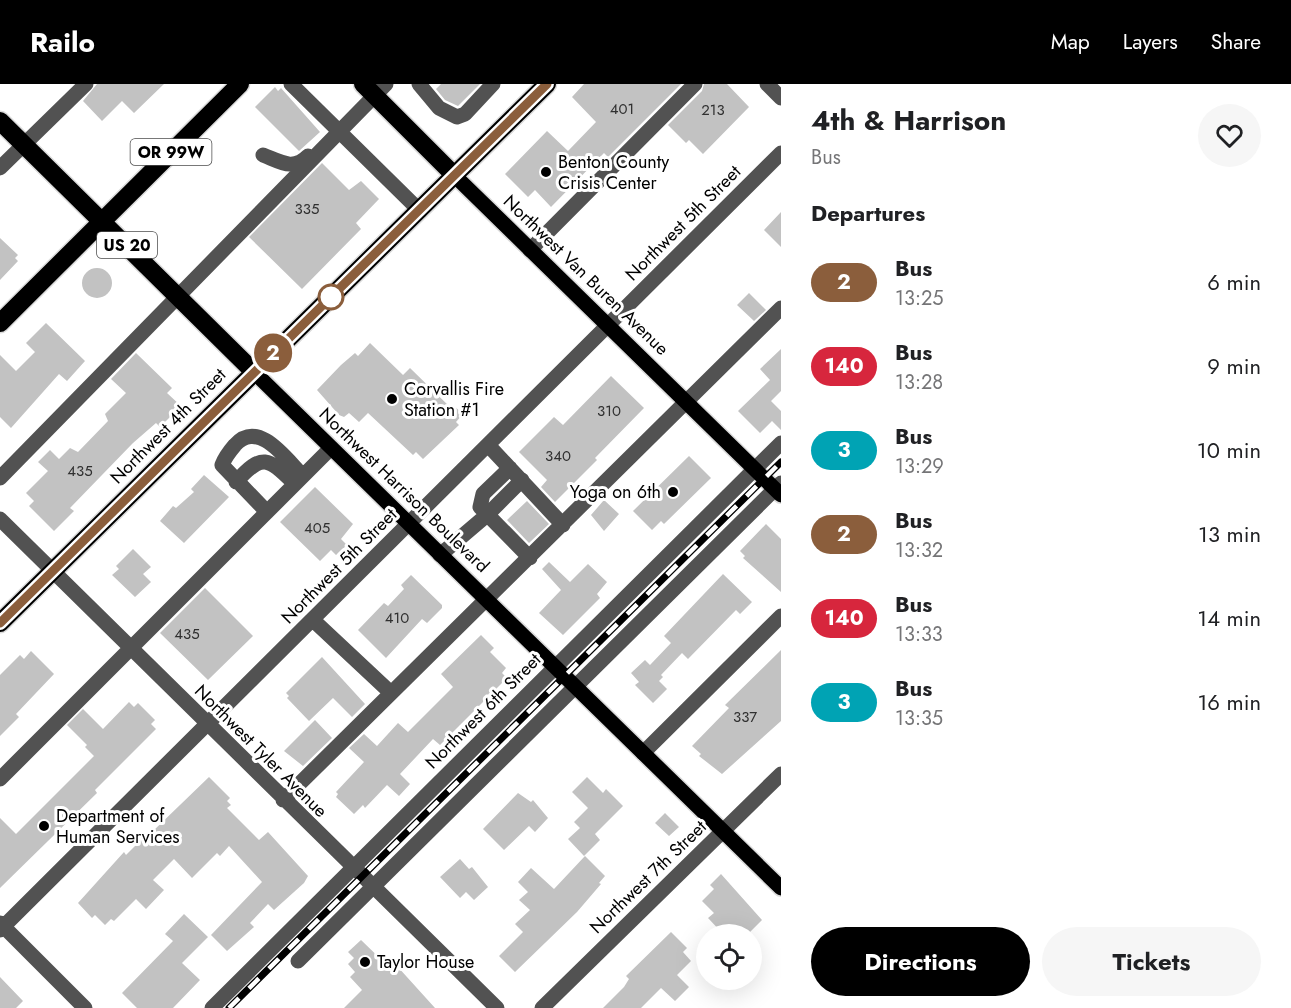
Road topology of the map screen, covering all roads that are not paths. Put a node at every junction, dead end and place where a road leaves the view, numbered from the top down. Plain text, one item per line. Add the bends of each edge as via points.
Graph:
1 (86, 84) edge
2 (240, 84) edge
3 (281, 84) edge
4 (291, 84) edge
5 (419, 84) edge
6 (493, 84) edge
7 (547, 84) edge
8 (695, 84) edge
9 (767, 84) edge
10 (375, 88) edge
11 (781, 98) edge
12 (0, 120) edge
13 (340, 132) junction
14 (25, 144) junction
15 (781, 153) edge
16 (263, 155) dead end
17 (0, 168) edge
18 (455, 176) junction
19 (420, 211) junction
20 (102, 220) junction
21 (530, 250) junction
22 (178, 296) junction
23 (781, 308) edge
24 (4, 313) edge
25 (607, 325) junction
26 (253, 371) junction
27 (685, 401) junction
28 (781, 442) edge
29 (488, 445) junction
30 (331, 448) junction
31 (754, 469) junction
32 (518, 476) junction
33 (0, 478) edge
34 (299, 480) junction
35 (236, 482) junction
36 (779, 489) edge
37 (267, 512) junction
38 (492, 517) junction
39 (0, 519) edge
40 (409, 524) junction
41 (563, 525) junction
42 (440, 555) junction
43 (530, 558) junction
44 (52, 570) junction
45 (487, 600) junction
46 (781, 616) edge
47 (313, 620) junction
48 (0, 623) edge
49 (130, 648) junction
50 (556, 666) junction
51 (574, 685) junction
52 (391, 693) junction
53 (208, 726) junction
54 (643, 753) junction
55 (781, 774) edge
56 (0, 779) edge
57 (283, 800) junction
58 (723, 831) junction
59 (352, 868) junction
60 (371, 887) junction
61 (781, 888) edge
62 (1, 926) edge
63 (298, 961) dead end
64 (85, 1008) edge
65 (212, 1008) edge
66 (497, 1008) edge
67 (542, 1008) edge

1 - 14 street
2 - 20 highway, OR 99W
3 - 16 street via 325,126 326,134 300,164 290,166
4 - 13 street
5 - 6 street via 439,108 457,117 465,114
7 - 18 highway, Northwest 4th Street
8 - 21 street
9 - 11 street
10 - 13 street
10 - 18 highway, Northwest Van Buren Avenue
12 - 14 highway, Northwest Harrison Boulevard / US 20
13 - 19 street
13 - 22 street
14 - 17 street
14 - 20 highway, Northwest Harrison Boulevard / US 20
15 - 25 street, Northwest 5th Street
18 - 19 highway, Northwest 4th Street
18 - 21 main road, Northwest Van Buren Avenue
19 - 26 highway, Northwest 4th Street
20 - 22 highway, Northwest Harrison Boulevard / US 20
20 - 24 highway, OR 99W
21 - 25 main road, Northwest Van Buren Avenue
22 - 26 highway, Northwest Harrison Boulevard / US 20
22 - 33 street
23 - 27 street
25 - 27 main road, Northwest Van Buren Avenue
25 - 29 street, Northwest 5th Street
26 - 30 main road, Northwest Harrison Boulevard
26 - 44 highway, Northwest 4th Street
27 - 31 main road, Northwest Van Buren Avenue
27 - 41 street
28 - 31 street, Northwest 6th Street
29 - 32 street
29 - 40 street, Northwest 5th Street
30 - 34 street
30 - 40 main road, Northwest Harrison Boulevard
31 - 36 main road, Northwest Van Buren Avenue
31 - 50 street, Northwest 6th Street
32 - 38 street via 481,499 480,507
32 - 41 street
34 - 35 street via 267,460 260,460
34 - 35 street via 268,441 248,436 224,457 222,465
34 - 37 street
35 - 37 street
36 - 51 street
37 - 49 street
38 - 42 street
38 - 43 street
39 - 44 street, Northwest Tyler Avenue
40 - 42 main road, Northwest Harrison Boulevard
40 - 47 street, Northwest 5th Street
41 - 43 street
42 - 45 main road, Northwest Harrison Boulevard
43 - 45 street
44 - 48 highway, Northwest 4th Street
44 - 49 street, Northwest Tyler Avenue
45 - 50 main road, Northwest Harrison Boulevard
45 - 52 street
46 - 54 street
47 - 52 street
47 - 53 street, Northwest 5th Street
49 - 53 street, Northwest Tyler Avenue
49 - 56 street
50 - 51 main road, Northwest Harrison Boulevard
50 - 59 street, Northwest 6th Street
51 - 54 main road, Northwest Harrison Boulevard
51 - 60 street
52 - 57 street
53 - 57 street, Northwest Tyler Avenue
53 - 62 street, Northwest 5th Street
54 - 58 main road, Northwest Harrison Boulevard
55 - 58 street, Northwest 7th Street
57 - 59 street, Northwest Tyler Avenue
58 - 61 main road, Northwest Harrison Boulevard
58 - 67 street, Northwest 7th Street
59 - 60 street, Northwest Tyler Avenue
59 - 65 street, Northwest 6th Street
60 - 63 street
60 - 66 street, Northwest Tyler Avenue
62 - 64 street

